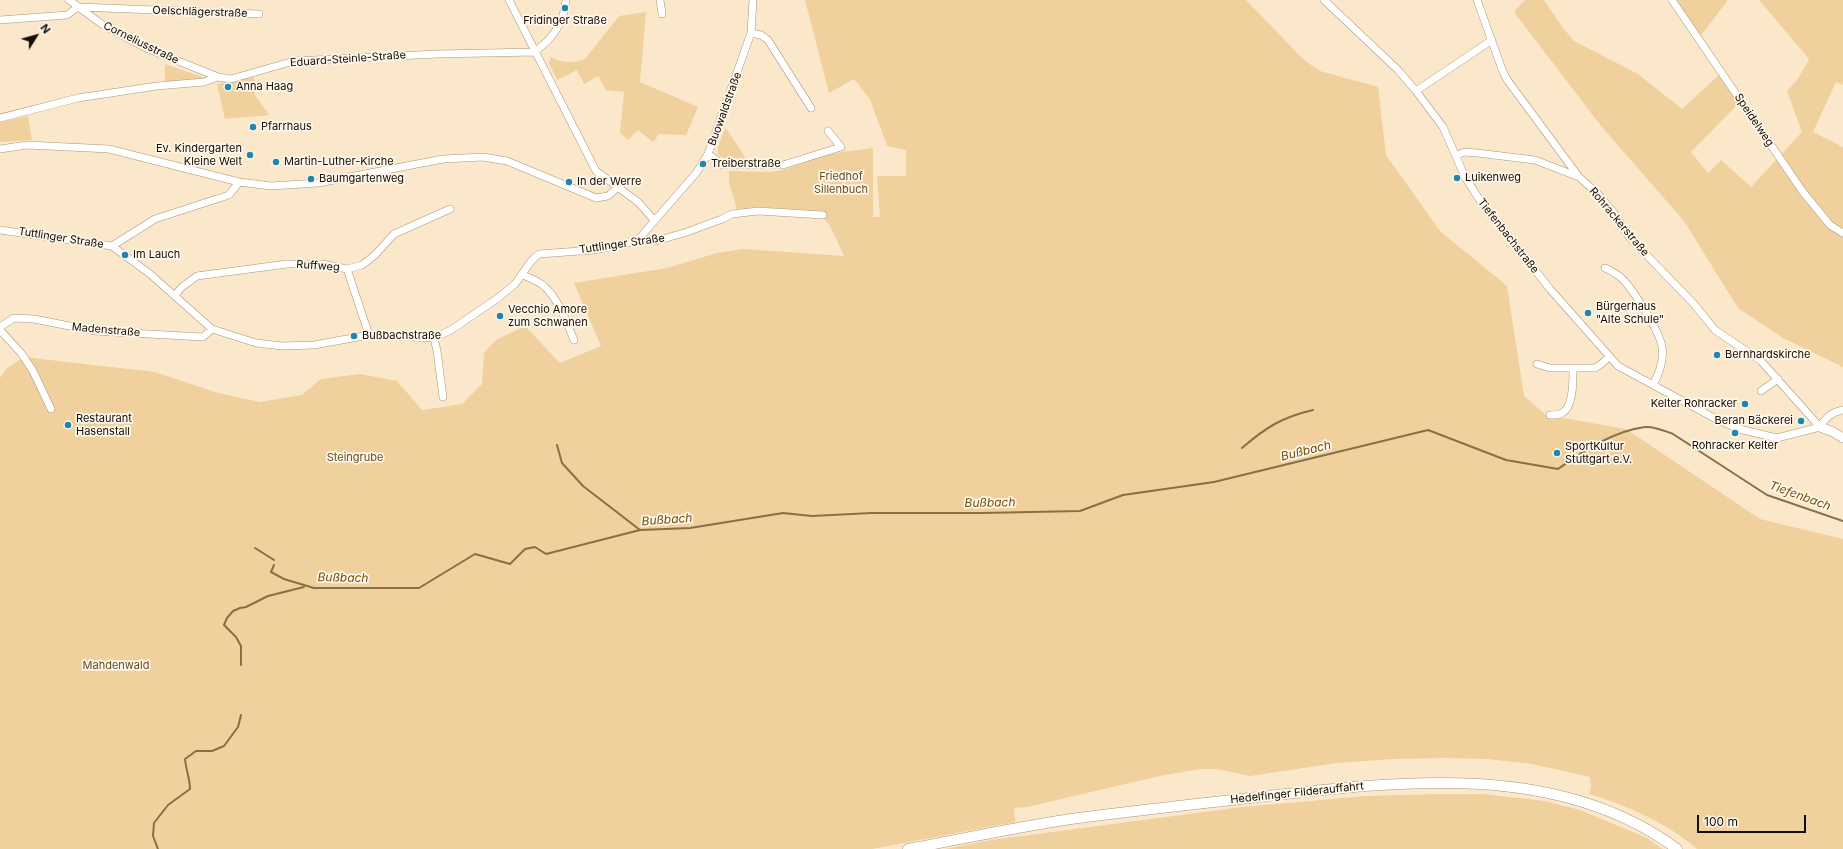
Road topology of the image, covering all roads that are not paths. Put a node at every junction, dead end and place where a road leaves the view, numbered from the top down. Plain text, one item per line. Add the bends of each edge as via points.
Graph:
1 (69, 0) edge
2 (509, 0) edge
3 (566, 0) edge
4 (660, 0) edge
5 (752, 0) edge
6 (1324, 0) edge
7 (1477, 0) edge
8 (1672, 0) edge
9 (78, 7) junction
10 (258, 14) dead end
11 (662, 14) dead end
12 (0, 20) edge
13 (751, 33) junction
14 (1492, 40) junction
15 (534, 52) junction
16 (218, 78) junction
17 (1416, 91) junction
18 (811, 108) dead end
19 (0, 118) edge
20 (828, 131) dead end
21 (0, 149) edge
22 (708, 154) junction
23 (1456, 155) junction
24 (1579, 177) junction
25 (239, 182) junction
26 (617, 188) junction
27 (450, 209) dead end
28 (823, 215) dead end
29 (654, 220) junction
30 (0, 230) edge
31 (1843, 232) edge
32 (637, 241) junction
33 (112, 246) junction
34 (347, 268) junction
35 (1605, 268) dead end
36 (523, 275) junction
37 (175, 295) junction
38 (0, 329) edge
39 (212, 329) junction
40 (369, 335) junction
41 (434, 338) junction
42 (574, 340) dead end
43 (1609, 357) junction
44 (1537, 364) dead end
45 (1573, 368) junction
46 (1778, 379) junction
47 (1653, 385) junction
48 (1761, 391) dead end
49 (443, 397) dead end
50 (51, 409) dead end
51 (1843, 410) edge
52 (1550, 415) dead end
53 (1820, 427) junction
54 (1843, 438) edge
55 (908, 849) edge
56 (1677, 849) edge

1 - 9 street, Corneliusstraße
2 - 15 street
3 - 15 street via 562,18 554,34 546,44
4 - 11 street
5 - 13 street, Buowaldstraße
6 - 17 street, Tiefenbachstraße via 1398,70
7 - 14 street, Rohrackerstraße
8 - 31 street, Speidelweg via 1803,192 1830,225
9 - 10 street, Oelschlägerstraße
9 - 12 street, Oelschlägerstraße via 67,15
9 - 16 street, Corneliusstraße via 103,25 140,44
13 - 18 street via 768,40
13 - 22 street, Buowaldstraße
14 - 17 street
14 - 24 street, Rohrackerstraße via 1508,81
15 - 16 street, Eduard-Steinle-Straße via 294,61 231,79
15 - 26 street via 596,171
16 - 19 street, Eduard-Steinle-Straße via 78,98
17 - 23 street, Tiefenbachstraße via 1443,127
20 - 22 street via 841,147 783,165 722,165
21 - 25 street via 27,145 108,149
22 - 29 street, Buowaldstraße via 697,172
23 - 24 street via 1465,152 1535,160
23 - 43 street, Tiefenbachstraße via 1465,177 1481,202 1550,289
24 - 46 street, Rohrackerstraße via 1598,194 1630,238 1693,303 1715,330 1761,361
25 - 26 street via 271,186 300,185 443,159 476,157 507,161 596,198 608,196
25 - 33 street via 229,195 155,219
26 - 29 street via 638,202
27 - 34 street, Ruffweg via 394,234 362,265
28 - 32 street, Tuttlinger Straße via 758,211 732,214 656,241
29 - 32 street, Buowaldstraße
30 - 33 street, Tuttlinger Straße
32 - 36 street, Tuttlinger Straße via 594,250 539,254
33 - 37 street, Tuttlinger Straße
34 - 37 street, Ruffweg via 322,264 286,264 197,276
34 - 40 street
35 - 47 street via 1619,276 1626,284 1657,330 1662,347 1660,371
36 - 41 street, Tuttlinger Straße via 498,298 451,330
36 - 42 street via 540,283 548,291
37 - 39 street, Tuttlinger Straße
38 - 39 street, Madenstraße via 14,318 95,330 203,337
38 - 50 street, Madenstraße via 29,365
39 - 40 street, Tuttlinger Straße via 256,343 282,346 314,345
40 - 41 street, Tuttlinger Straße
41 - 49 street
43 - 45 street via 1595,368
43 - 47 street, Tiefenbachstraße via 1618,366
44 - 45 street via 1550,368
45 - 52 street via 1573,391 1566,410 1562,414
46 - 48 street
46 - 53 street, Rohrackerstraße
47 - 53 street, Tiefenbachstraße via 1731,426 1768,436 1789,436
51 - 53 street via 1830,415
53 - 54 street, Rohrackerstraße
55 - 56 main road, Hedelfinger Filderauffahrt via 1006,830 1105,815 1361,786 1435,783 1515,788 1579,801 1628,819

